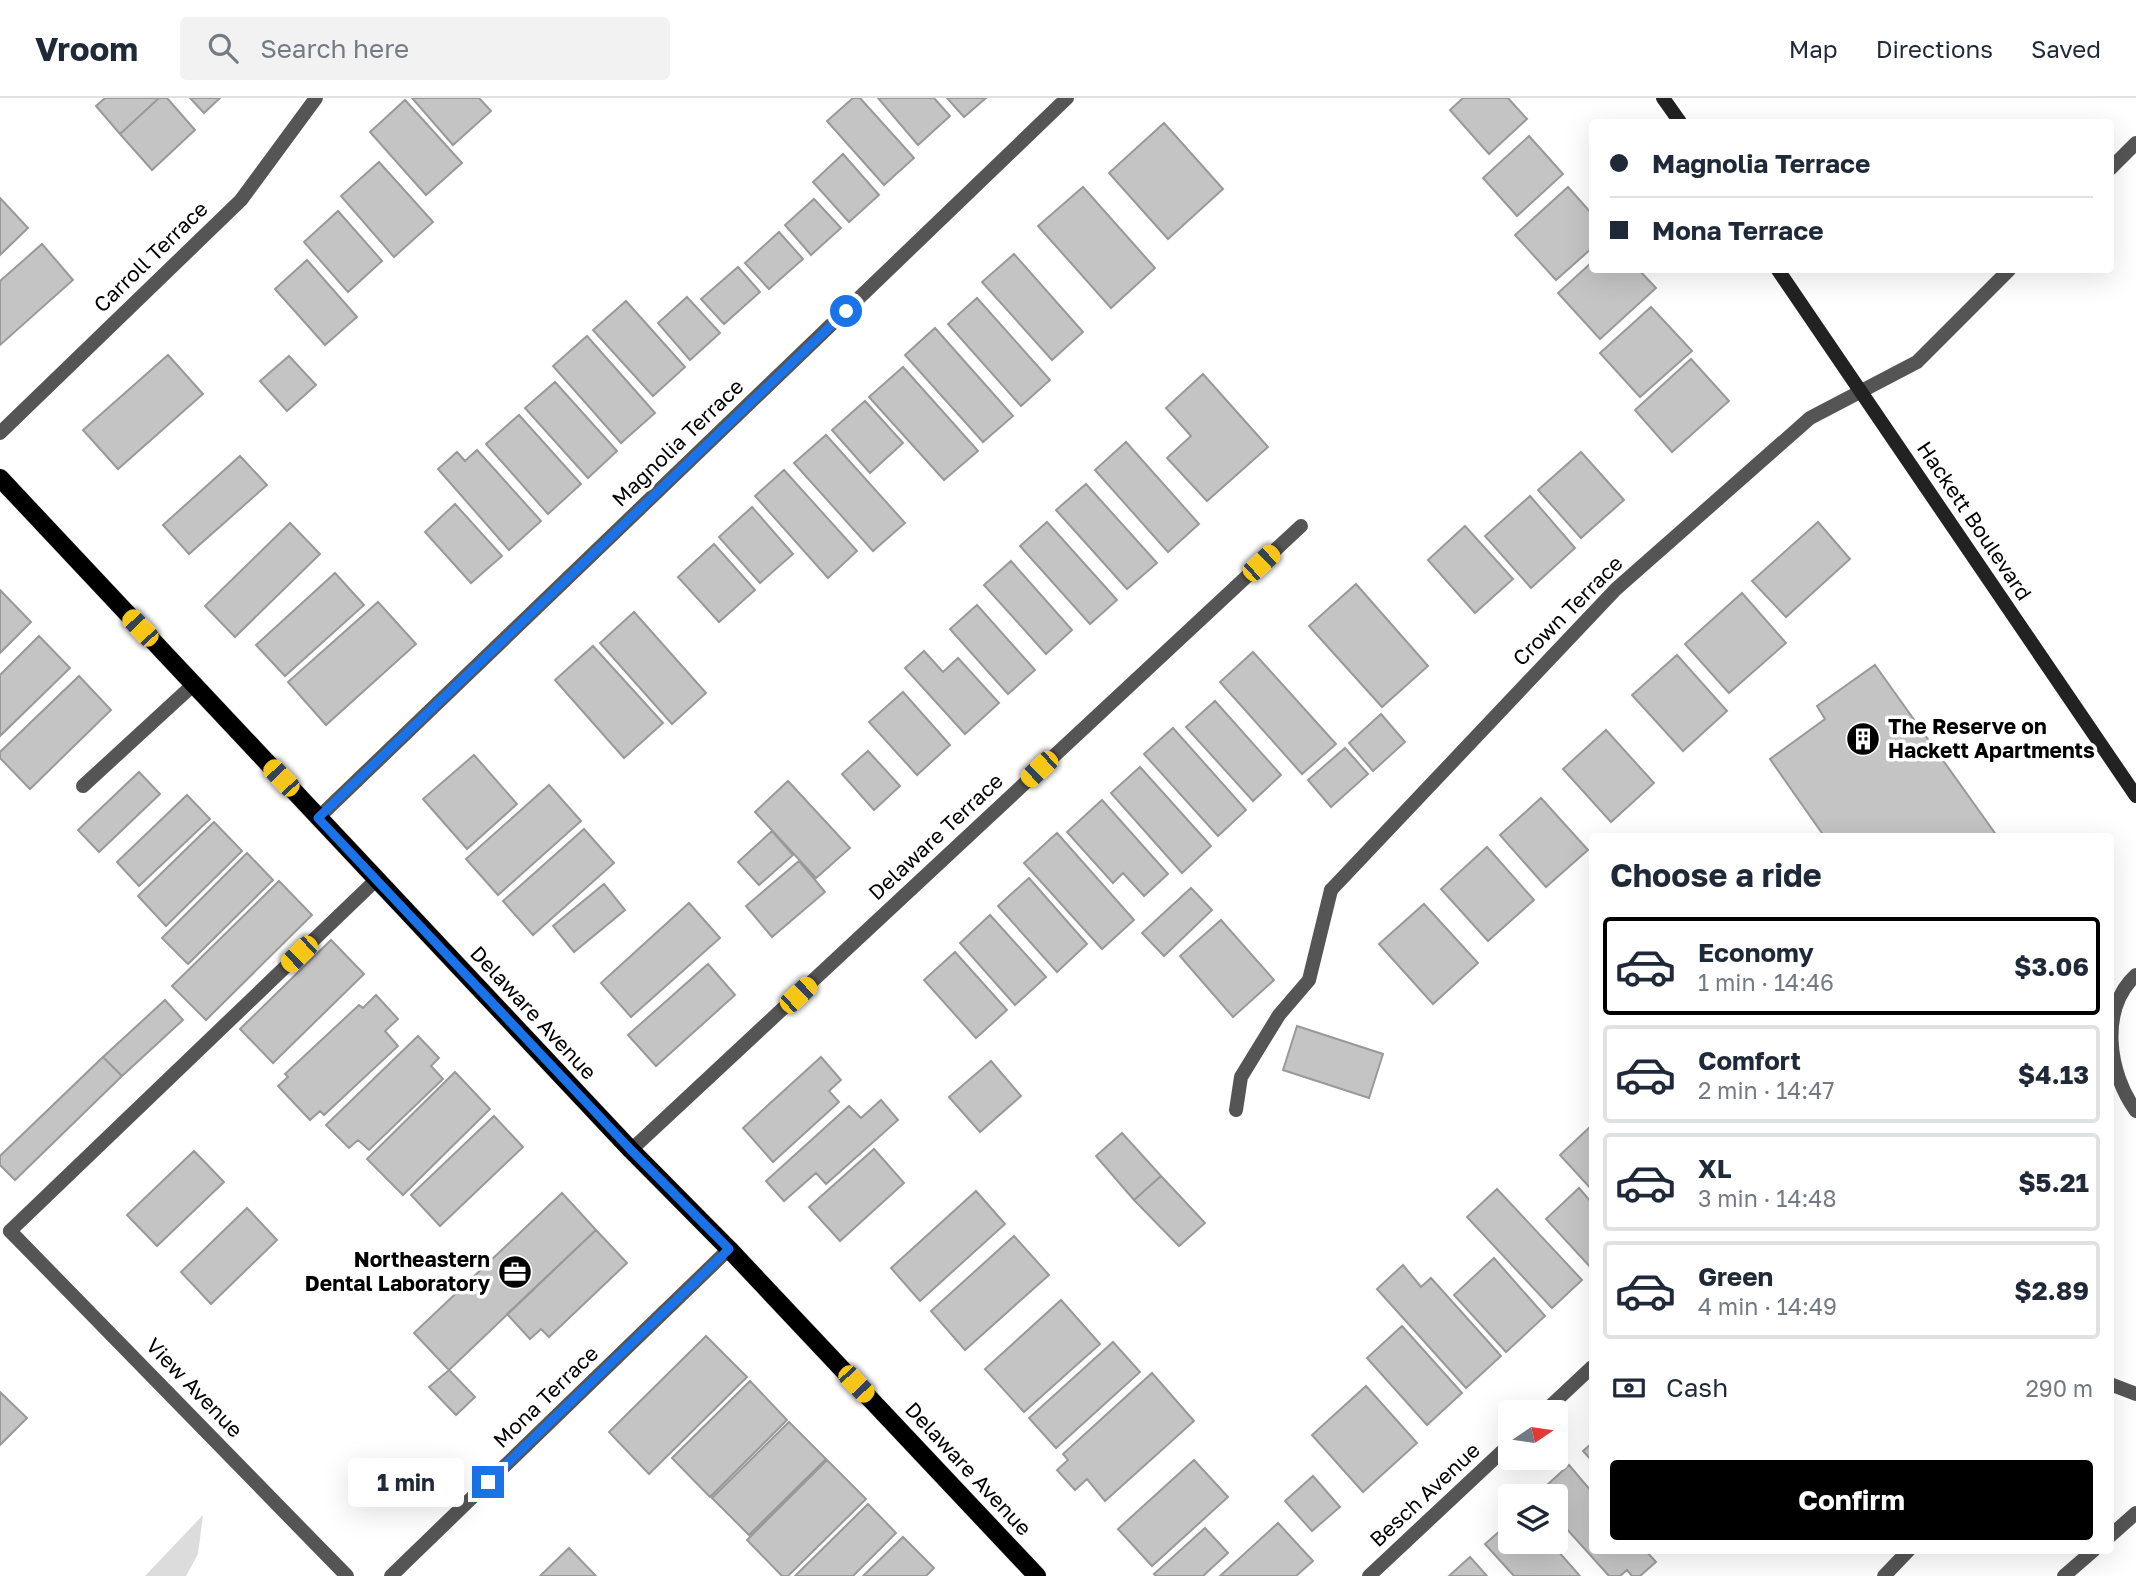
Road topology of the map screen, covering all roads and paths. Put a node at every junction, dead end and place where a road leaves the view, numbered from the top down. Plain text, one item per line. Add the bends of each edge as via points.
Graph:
1 (316, 98) edge
2 (1067, 98) edge
3 (1663, 98) edge
4 (1678, 119) edge
5 (2136, 143) edge
6 (2114, 165) edge
7 (1780, 273) edge
8 (2006, 273) edge
9 (1860, 391) junction
10 (0, 433) edge
11 (0, 478) edge
12 (1301, 526) dead end
13 (193, 685) junction
14 (83, 786) dead end
15 (2136, 796) edge
16 (318, 818) junction
17 (376, 880) junction
18 (2136, 975) edge
19 (2114, 1012) edge
20 (2114, 1056) edge
21 (1236, 1110) dead end
22 (2136, 1111) edge
23 (631, 1150) junction
24 (729, 1249) junction
25 (1589, 1370) edge
26 (2114, 1386) edge
27 (2136, 1394) edge
28 (1557, 1400) edge
29 (1498, 1455) edge
30 (2136, 1513) edge
31 (2114, 1532) edge
32 (1905, 1554) edge
33 (2089, 1554) edge
34 (347, 1576) edge
35 (391, 1576) edge
36 (1037, 1576) edge
37 (1368, 1576) edge
38 (1884, 1576) edge
39 (2064, 1576) edge

1 - 10 street, Carroll Terrace via 241,200
2 - 16 street, Magnolia Terrace
3 - 4 street
5 - 6 street
7 - 9 street, Hackett Boulevard
8 - 9 street, Crown Terrace via 1917,362
9 - 15 street, Hackett Boulevard
9 - 21 street, Crown Terrace via 1810,418 1616,589 1331,890 1310,980 1279,1014 1241,1077
11 - 13 main road, Delaware Avenue
12 - 23 street, Delaware Terrace
13 - 14 street
13 - 16 main road, Delaware Avenue
16 - 17 main road, Delaware Avenue
17 - 23 main road, Delaware Avenue
17 - 34 street, View Avenue via 10,1231
18 - 19 street via 2124,986
20 - 22 street via 2117,1076
23 - 24 main road, Delaware Avenue
24 - 35 street, Mona Terrace
24 - 36 main road, Delaware Avenue
25 - 28 street
26 - 27 street
29 - 37 street, Besch Avenue
30 - 31 street
32 - 38 street
33 - 39 street

